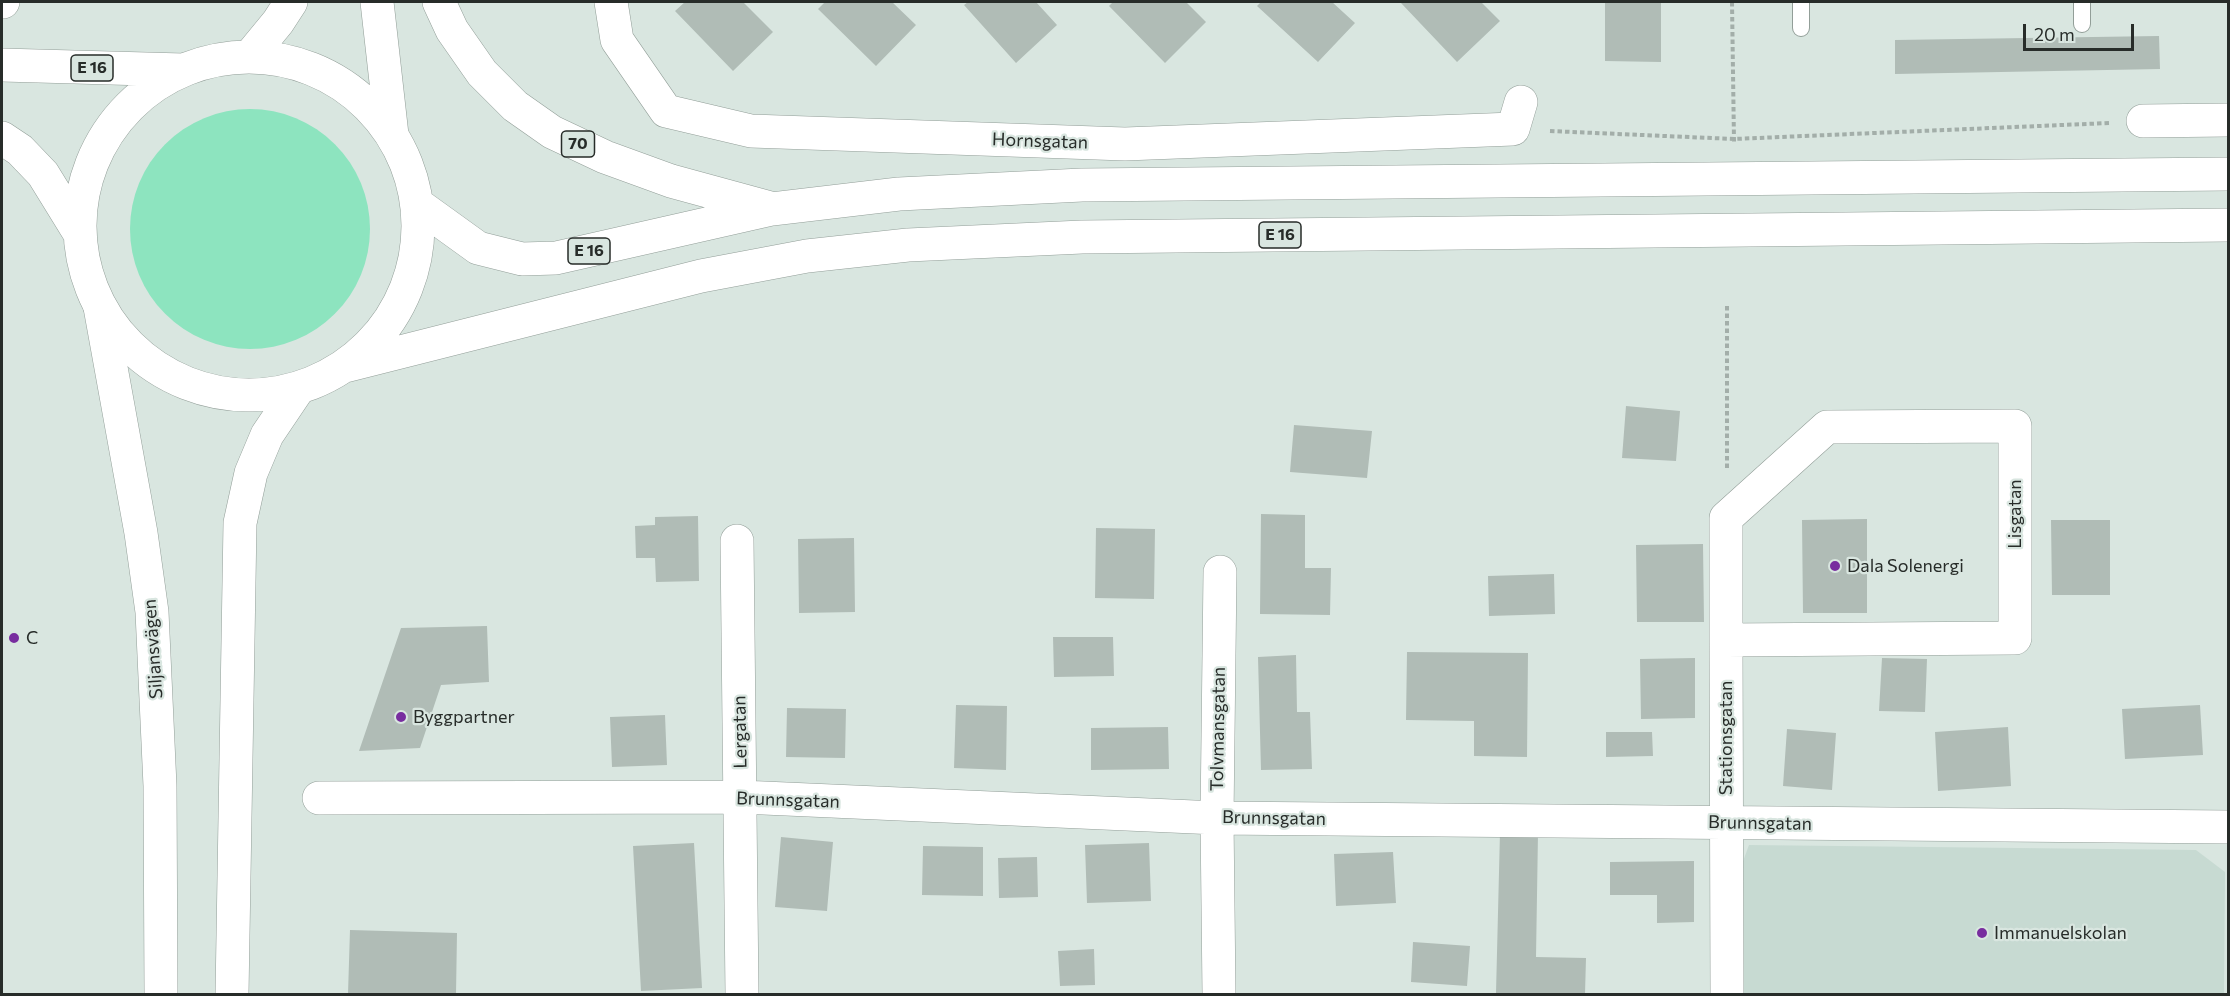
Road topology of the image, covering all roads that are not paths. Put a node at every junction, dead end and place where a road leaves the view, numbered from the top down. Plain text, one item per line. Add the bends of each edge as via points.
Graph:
1 (291, 2) edge
2 (377, 2) edge
3 (439, 2) edge
4 (611, 2) edge
5 (1801, 2) edge
6 (2082, 2) edge
7 (2082, 24) dead end
8 (1801, 28) dead end
9 (250, 57) junction
10 (2, 65) edge
11 (183, 70) junction
12 (1517, 115) road end
13 (2229, 120) edge
14 (2143, 121) road end
15 (392, 135) junction
16 (2, 138) edge
17 (2229, 174) edge
18 (417, 204) junction
19 (772, 208) junction
20 (2229, 225) edge
21 (80, 234) junction
22 (100, 307) junction
23 (345, 366) junction
24 (298, 389) junction
25 (1726, 518) joint
26 (737, 541) dead end
27 (1220, 572) dead end
28 (1726, 640) junction
29 (741, 797) junction
30 (320, 798) dead end
31 (1217, 818) junction
32 (1726, 822) junction
33 (2229, 827) edge
34 (160, 994) edge
35 (232, 994) edge
36 (742, 994) edge
37 (1219, 994) edge
38 (1726, 994) edge

1 - 9 main road
2 - 15 main road
3 - 19 main road, 70 via 452,30 482,73 515,106 552,132 605,157
4 - 12 main road, Hornsgatan via 617,40 666,111 751,131 1125,144
5 - 8 lane
6 - 7 lane
9 - 11 main road via 215,60
9 - 15 main road via 305,66 331,78 354,93
10 - 11 main road, E 16
11 - 21 main road via 139,97 105,136 85,183
13 - 14 main road
15 - 18 main road via 404,157
16 - 21 main road via 21,150 43,174
17 - 19 main road, E 16 via 1082,185 899,194
18 - 19 main road, E 16 via 478,248 522,259 556,258
18 - 23 main road via 419,231 409,283 383,330
20 - 23 main road, E 16 via 1082,237 908,245 807,256 701,276
21 - 22 main road via 85,268
22 - 24 main road via 135,353 184,383 241,396
22 - 34 main road, Siljansvägen via 152,612 160,786
23 - 24 main road
24 - 35 main road via 267,435 251,473 240,523
25 - 28 main road, Stationsgatan
25 - 28 main road, Lisgatan via 1827,427 2015,426 2015,638
26 - 29 main road, Lergatan
27 - 31 main road, Tolvmansgatan
28 - 32 main road, Stationsgatan
29 - 30 main road, Brunnsgatan
29 - 31 main road, Brunnsgatan
29 - 36 main road, Lergatan
31 - 32 main road, Brunnsgatan
31 - 37 main road, Tolvmansgatan
32 - 33 main road, Brunnsgatan
32 - 38 main road, Stationsgatan

